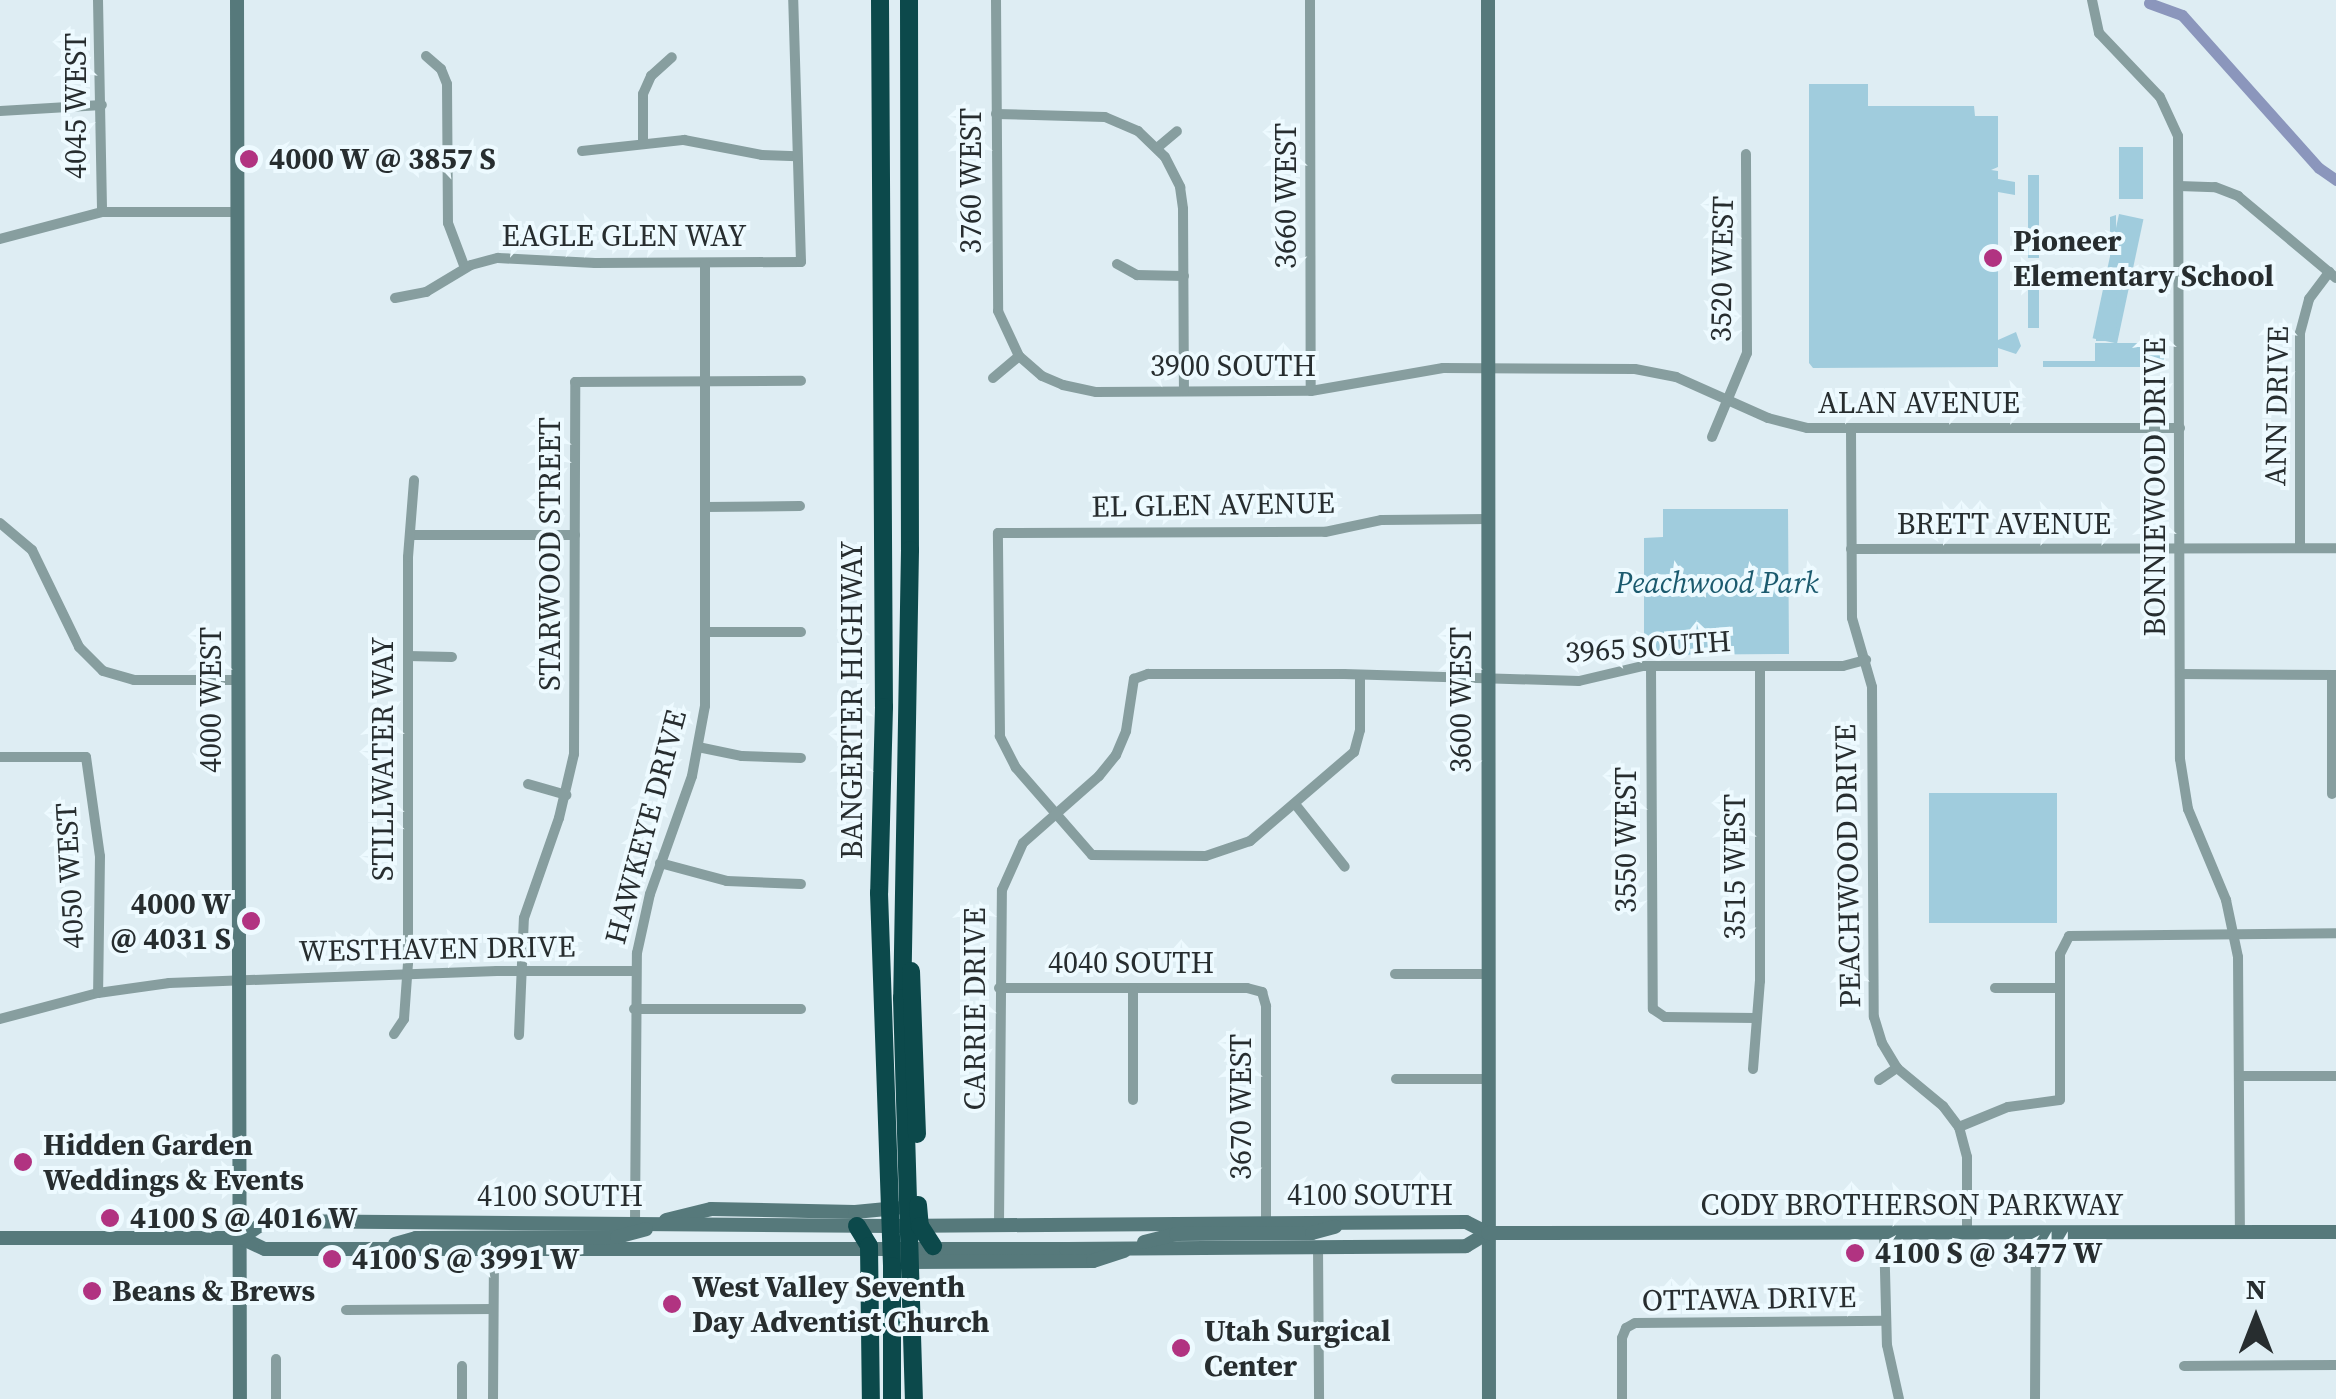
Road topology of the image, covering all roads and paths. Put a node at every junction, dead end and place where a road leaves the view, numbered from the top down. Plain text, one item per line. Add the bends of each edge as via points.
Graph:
1 (98, 0) edge
2 (237, 0) edge
3 (793, 0) edge
4 (880, 0) edge
5 (908, 0) edge
6 (996, 0) edge
7 (1310, 0) edge
8 (1488, 0) edge
9 (2092, 0) edge
10 (426, 56) dead end
11 (672, 56) dead end
12 (102, 105) junction
13 (0, 111) edge
14 (996, 114) junction
15 (1176, 131) dead end
16 (644, 144) junction
17 (1158, 148) junction
18 (582, 152) dead end
19 (1746, 154) dead end
20 (797, 156) junction
21 (2179, 186) junction
22 (102, 212) junction
23 (238, 212) junction
24 (0, 239) edge
25 (705, 263) junction
26 (1117, 264) dead end
27 (465, 268) junction
28 (2332, 275) edge
29 (1184, 276) junction
30 (394, 298) dead end
31 (1019, 356) junction
32 (1488, 368) junction
33 (993, 378) dead end
34 (705, 381) junction
35 (801, 381) dead end
36 (1184, 392) junction
37 (1311, 392) junction
38 (1729, 400) junction
39 (2180, 428) junction
40 (1851, 429) junction
41 (1712, 437) dead end
42 (414, 480) dead end
43 (800, 506) dead end
44 (705, 507) junction
45 (1488, 518) junction
46 (0, 523) edge
47 (410, 535) junction
48 (575, 535) junction
49 (2300, 548) junction
50 (2336, 548) edge
51 (1851, 549) junction
52 (2180, 549) junction
53 (706, 632) junction
54 (801, 632) dead end
55 (408, 656) junction
56 (452, 657) dead end
57 (1866, 660) junction
58 (1651, 666) junction
59 (1760, 666) junction
60 (2180, 674) junction
61 (2334, 674) edge
62 (1360, 676) junction
63 (1488, 676) junction
64 (1134, 679) joint
65 (239, 680) junction
66 (884, 707) junction
67 (698, 747) junction
68 (0, 757) edge
69 (801, 758) dead end
70 (528, 784) dead end
71 (2332, 794) dead end
72 (566, 795) junction
73 (1295, 804) junction
74 (1055, 814) junction
75 (660, 864) junction
76 (1346, 867) dead end
77 (801, 884) dead end
78 (2336, 933) edge
79 (2234, 934) junction
80 (902, 945) junction
81 (520, 971) junction
82 (635, 972) junction
83 (1396, 974) dead end
84 (1489, 974) junction
85 (406, 976) junction
86 (239, 980) junction
87 (999, 988) junction
88 (1132, 988) junction
89 (1995, 988) dead end
90 (2059, 988) junction
91 (1262, 992) joint
92 (98, 993) junction
93 (634, 1009) junction
94 (801, 1009) dead end
95 (1755, 1018) junction
96 (0, 1019) edge
97 (394, 1034) dead end
98 (519, 1035) dead end
99 (1897, 1068) junction
100 (1753, 1069) dead end
101 (2240, 1076) junction
102 (2336, 1076) edge
103 (1396, 1079) dead end
104 (1489, 1079) junction
105 (1879, 1080) dead end
106 (1133, 1100) dead end
107 (1959, 1126) junction
108 (903, 1222) junction
109 (1266, 1222) junction
110 (1350, 1222) junction
111 (656, 1224) junction
112 (999, 1224) junction
113 (635, 1225) junction
114 (857, 1226) junction
115 (1967, 1232) junction
116 (2036, 1232) junction
117 (2240, 1232) junction
118 (2336, 1232) edge
119 (1884, 1233) junction
120 (1488, 1234) junction
121 (0, 1238) edge
122 (242, 1238) junction
123 (870, 1246) junction
124 (933, 1246) junction
125 (1318, 1246) junction
126 (1134, 1247) junction
127 (382, 1248) junction
128 (494, 1248) junction
129 (901, 1255) junction
130 (494, 1309) junction
131 (346, 1310) dead end
132 (1886, 1321) junction
133 (276, 1360) dead end
134 (2336, 1365) edge
135 (462, 1366) dead end
136 (2184, 1366) dead end
137 (240, 1399) edge
138 (276, 1399) edge
139 (462, 1399) edge
140 (493, 1399) edge
141 (871, 1399) edge
142 (892, 1399) edge
143 (914, 1399) edge
144 (1318, 1399) edge
145 (1489, 1399) edge
146 (1622, 1399) edge
147 (1899, 1399) edge
148 (2035, 1399) edge

1 - 12 street, 4045 WEST
2 - 23 main road, 4000 WEST
3 - 20 street
4 - 66 highway, BANGERTER HIGHWAY
5 - 80 highway, BANGERTER HIGHWAY via 910,589
6 - 14 street, 3760 WEST
7 - 37 street, 3660 WEST
8 - 32 main road, 3600 WEST
9 - 21 street, BONNIEWOOD DRIVE via 2104,40 2172,116
10 - 27 street via 447,84 448,223
11 - 16 street via 642,94
12 - 13 street
12 - 22 street, 4045 WEST
14 - 17 street via 1105,117
14 - 31 street, 3760 WEST via 996,300
15 - 17 street
16 - 18 street
16 - 20 street via 696,141
17 - 29 street via 1182,198
19 - 38 street, 3520 WEST via 1748,347
20 - 25 street, EAGLE GLEN WAY via 801,262
21 - 28 street via 2231,192
21 - 39 street, BONNIEWOOD DRIVE
22 - 23 street
22 - 24 street
23 - 65 main road, 4000 WEST
25 - 27 street, EAGLE GLEN WAY via 513,257
25 - 34 street, HAWKEYE DRIVE
26 - 29 street via 1137,275
27 - 30 street, EAGLE GLEN WAY via 435,288
28 - 49 street, ANN DRIVE via 2309,299 2301,320
29 - 36 street
31 - 33 street
31 - 36 street, 3900 SOUTH via 1042,376 1073,389
32 - 37 street, 3900 SOUTH via 1425,370
32 - 38 street, ALAN AVENUE via 1648,370
32 - 45 main road, 3600 WEST
34 - 35 street
34 - 44 street, HAWKEYE DRIVE
34 - 48 street, STARWOOD STREET via 575,382
36 - 37 street, 3900 SOUTH
38 - 40 street, ALAN AVENUE via 1786,424
38 - 41 street, 3520 WEST
39 - 40 street, ALAN AVENUE
39 - 52 street, BONNIEWOOD DRIVE
40 - 51 street, PEACHWOOD DRIVE
42 - 47 street, STILLWATER WAY
43 - 44 street
44 - 53 street, HAWKEYE DRIVE
45 - 63 main road, 3600 WEST
45 - 74 street, EL GLEN AVENUE via 1381,520 1330,532 998,533 1000,736 1016,768
46 - 65 street via 32,550 79,647 103,670 134,680
47 - 48 street
47 - 55 street, STILLWATER WAY
48 - 72 street, STARWOOD STREET via 575,740
49 - 50 street, BRETT AVENUE
49 - 52 street, BRETT AVENUE
51 - 52 street, BRETT AVENUE
51 - 57 street, PEACHWOOD DRIVE via 1852,618
52 - 60 street, BONNIEWOOD DRIVE
53 - 54 street
53 - 67 street, HAWKEYE DRIVE
55 - 56 street
55 - 85 street, STILLWATER WAY
57 - 59 street, 3965 SOUTH
57 - 99 street, PEACHWOOD DRIVE via 1872,687 1873,1008
58 - 59 street, 3965 SOUTH
58 - 63 street, 3965 SOUTH via 1585,680
58 - 95 street, 3550 WEST via 1656,1014
59 - 95 street, 3515 WEST
60 - 61 street
60 - 79 street, BONNIEWOOD DRIVE via 2184,792
61 - 71 street
62 - 63 street, 3965 SOUTH
62 - 64 street, 3965 SOUTH
62 - 73 street via 1357,747
63 - 84 main road, 3600 WEST
64 - 74 street, CARRIE DRIVE via 1116,755
65 - 86 main road, 4000 WEST
66 - 80 highway via 893,727 892,917
66 - 108 highway, BANGERTER HIGHWAY via 880,971
67 - 69 street
67 - 75 street, HAWKEYE DRIVE
68 - 92 street, 4050 WEST via 86,757 102,890
70 - 72 street
72 - 81 street, STARWOOD STREET via 527,906
73 - 74 street via 1244,845 1197,857 1095,856
73 - 76 street
74 - 87 street, CARRIE DRIVE via 1023,843 1004,880
75 - 77 street via 727,882
75 - 82 street, HAWKEYE DRIVE
78 - 79 street
79 - 90 street via 2064,938
79 - 101 street, BONNIEWOOD DRIVE
80 - 108 highway, BANGERTER HIGHWAY via 908,1191
80 - 108 highway via 915,1005
81 - 82 street, WESTHAVEN DRIVE
81 - 85 street, WESTHAVEN DRIVE
81 - 98 street, STARWOOD STREET
82 - 93 street, HAWKEYE DRIVE
83 - 84 street
84 - 104 main road, 3600 WEST
85 - 86 street, WESTHAVEN DRIVE
85 - 97 street, STILLWATER WAY via 404,1018
86 - 92 street
86 - 122 main road, 4000 WEST
87 - 88 street, 4040 SOUTH
87 - 112 street, CARRIE DRIVE
88 - 91 street, 4040 SOUTH
88 - 106 street
89 - 90 street
90 - 107 street via 2060,1100 2008,1107
91 - 109 street, 3670 WEST
92 - 96 street
93 - 94 street
93 - 113 street, HAWKEYE DRIVE
95 - 100 street, 3515 WEST
99 - 105 street
99 - 107 street, PEACHWOOD DRIVE
101 - 102 street
101 - 117 street, BONNIEWOOD DRIVE
103 - 104 street
104 - 120 main road, 3600 WEST
107 - 115 street via 1967,1157
108 - 111 main road via 711,1209
108 - 112 main road, 4100 SOUTH
108 - 114 main road, 4100 SOUTH
108 - 124 highway
108 - 129 highway, BANGERTER HIGHWAY
109 - 110 main road, 4100 SOUTH
109 - 112 main road, 4100 SOUTH
110 - 120 main road, 4100 SOUTH via 1466,1222
110 - 126 main road via 1312,1234 1162,1235
111 - 113 main road, 4100 SOUTH
111 - 114 main road, 4100 SOUTH
111 - 127 main road via 617,1237 416,1238
113 - 122 main road, 4100 SOUTH via 266,1221
114 - 123 highway
115 - 116 main road, CODY BROTHERSON PARKWAY
115 - 119 main road, CODY BROTHERSON PARKWAY
116 - 117 main road, CODY BROTHERSON PARKWAY
116 - 148 street
117 - 118 main road, CODY BROTHERSON PARKWAY
119 - 120 main road, CODY BROTHERSON PARKWAY
119 - 132 street
120 - 125 main road, 4100 SOUTH via 1466,1246
120 - 145 main road, 3600 WEST
121 - 122 main road, 4100 SOUTH
122 - 127 main road, 4100 SOUTH via 265,1249
122 - 137 main road, 4000 WEST
123 - 128 main road, 4100 SOUTH
123 - 129 main road, 4100 SOUTH
123 - 141 highway
124 - 126 main road, 4100 SOUTH
124 - 129 main road, 4100 SOUTH
125 - 126 main road, 4100 SOUTH
125 - 144 street
126 - 129 main road via 1093,1261
127 - 128 main road, 4100 SOUTH
128 - 130 street
129 - 142 highway, BANGERTER HIGHWAY
129 - 143 highway, BANGERTER HIGHWAY
130 - 131 street
130 - 140 street
132 - 146 street, OTTAWA DRIVE via 1635,1323 1622,1338
132 - 147 street
133 - 138 street
134 - 136 street
135 - 139 street

